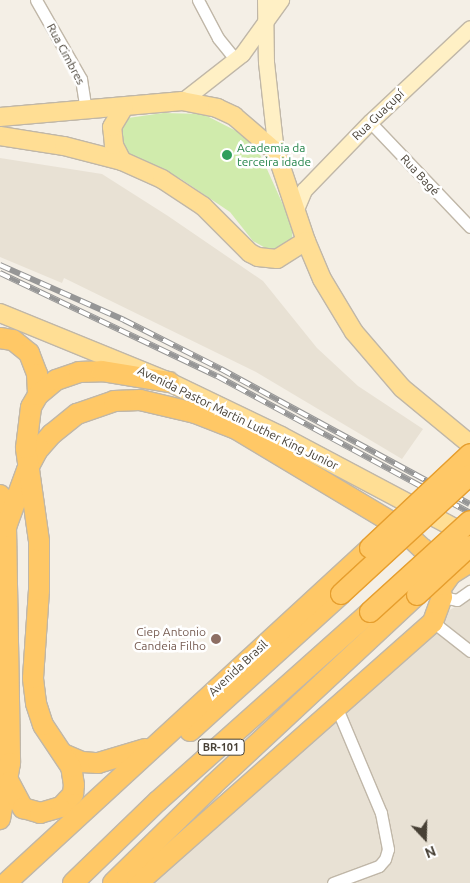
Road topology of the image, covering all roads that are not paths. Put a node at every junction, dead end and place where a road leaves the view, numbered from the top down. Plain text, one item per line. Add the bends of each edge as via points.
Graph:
1 (36, 0) edge
2 (198, 0) edge
3 (265, 0) edge
4 (280, 0) edge
5 (263, 24) junction
6 (470, 28) edge
7 (236, 60) junction
8 (182, 101) junction
9 (124, 107) junction
10 (86, 111) junction
11 (0, 117) edge
12 (370, 122) junction
13 (0, 136) edge
14 (276, 152) junction
15 (122, 161) junction
16 (296, 209) junction
17 (470, 227) edge
18 (306, 241) junction
19 (0, 313) edge
20 (0, 338) edge
21 (169, 382) junction
22 (38, 395) junction
23 (470, 426) edge
24 (452, 429) junction
25 (470, 444) edge
26 (470, 454) edge
27 (27, 470) junction
28 (470, 475) edge
29 (0, 495) edge
30 (470, 521) edge
31 (6, 527) junction
32 (470, 536) edge
33 (470, 546) edge
34 (470, 562) edge
35 (442, 591) junction
36 (470, 592) edge
37 (433, 622) junction
38 (470, 651) edge
39 (336, 706) junction
40 (153, 747) junction
41 (63, 754) junction
42 (9, 782) junction
43 (0, 819) edge
44 (6, 883) edge
45 (24, 883) edge
46 (73, 883) edge
47 (113, 883) edge
48 (138, 883) edge
49 (333, 883) edge

1 - 10 street, Rua Cimbres via 81,79
2 - 7 street via 218,38
3 - 5 street
4 - 5 street
5 - 7 street
5 - 14 street
6 - 12 street, Rua Guaçupí
7 - 8 street
8 - 9 main road
8 - 14 main road via 217,108 234,116
9 - 10 main road
9 - 15 main road via 112,128 112,139
10 - 11 main road
12 - 16 street, Rua Guaçupí via 304,190
12 - 17 street, Rua Bagé
13 - 15 main road via 64,146
14 - 16 main road
15 - 18 main road via 184,191 258,258 277,259
16 - 18 main road
18 - 24 main road via 322,279 354,332 402,388
19 - 21 main road, Avenida Pastor Martin Luther King Junior
20 - 22 highway via 13,340 29,353 37,374
21 - 22 highway via 102,371 79,372 56,380
21 - 32 main road, Avenida Pastor Martin Luther King Junior via 281,436
22 - 27 highway via 27,421
23 - 24 main road
24 - 25 main road
26 - 40 highway, Avenida Brasil, bridge
27 - 31 highway
27 - 35 highway via 52,434 77,414 114,401 163,404 236,429 376,512 423,549 438,570
27 - 41 highway via 39,541 33,678 36,703 43,725
28 - 45 highway, Avenida Brasil / BR-101, bridge
29 - 31 highway
30 - 46 highway, BR-101, bridge via 158,801
31 - 42 highway
33 - 47 highway, bridge via 212,785
34 - 35 highway via 451,574
35 - 36 street via 457,600
35 - 37 highway
37 - 38 street
37 - 39 highway
39 - 48 highway
39 - 49 street via 381,813 388,849 379,866
40 - 41 highway via 98,763 82,762
40 - 44 highway, Avenida Brasil
41 - 42 highway via 71,767 74,785 72,794 61,807 50,812 32,812 23,808
42 - 43 highway

